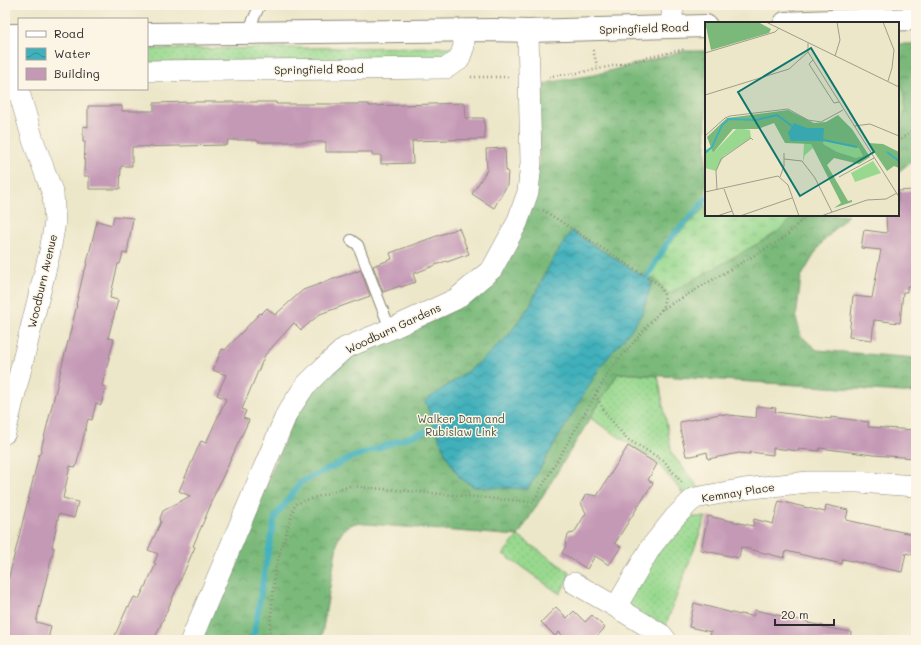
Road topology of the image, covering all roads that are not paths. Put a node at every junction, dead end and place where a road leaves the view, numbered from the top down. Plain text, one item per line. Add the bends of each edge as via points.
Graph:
1 (261, 5) edge
2 (673, 5) edge
3 (916, 20) edge
4 (809, 22) edge
5 (705, 26) edge
6 (672, 27) junction
7 (463, 30) junction
8 (528, 31) junction
9 (247, 33) junction
10 (148, 34) edge
11 (14, 35) edge
12 (148, 71) edge
13 (18, 88) edge
14 (18, 90) edge
15 (351, 240) dead end
16 (390, 329) junction
17 (5, 433) edge
18 (916, 486) edge
19 (574, 583) dead end
20 (616, 607) junction
21 (191, 640) edge
22 (666, 640) edge

1 - 9 lane
2 - 6 street
3 - 4 street
5 - 6 street, Springfield Road
6 - 8 street, Springfield Road
7 - 8 street, Springfield Road
7 - 9 street, Springfield Road
7 - 12 street, Springfield Road via 464,46 459,60 446,68
8 - 16 street, Woodburn Gardens via 531,163 528,192 517,223 492,269 456,299
9 - 10 street, Springfield Road
11 - 13 street, Woodburn Avenue
14 - 17 street, Woodburn Avenue via 53,194 55,222
15 - 16 lane via 358,245
16 - 21 street, Woodburn Gardens via 345,348 305,386 287,413
18 - 20 street, Kemnay Place via 808,482 744,489 695,498 675,517 651,547
19 - 20 street
20 - 22 street

